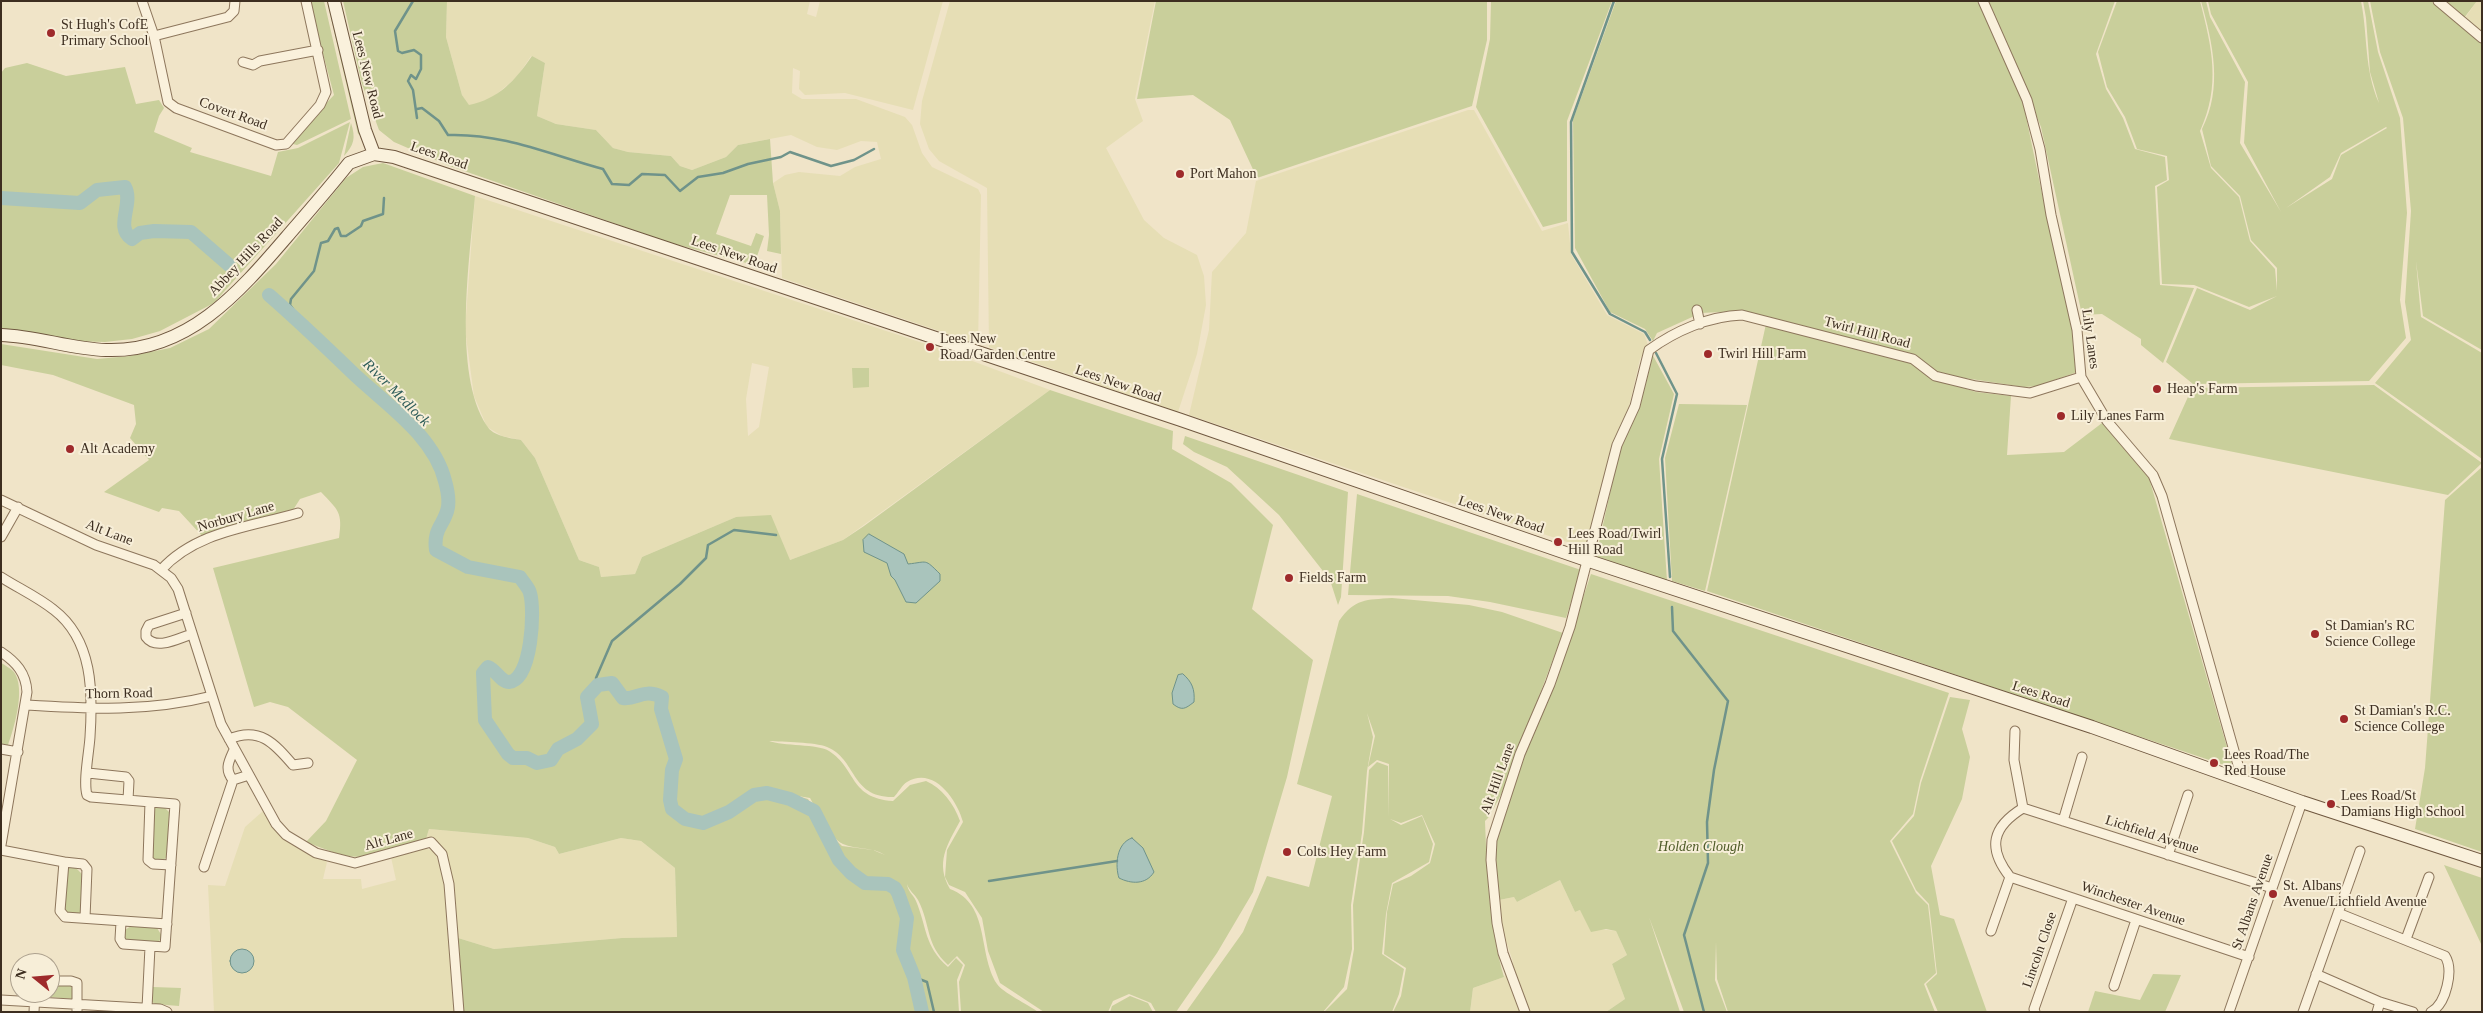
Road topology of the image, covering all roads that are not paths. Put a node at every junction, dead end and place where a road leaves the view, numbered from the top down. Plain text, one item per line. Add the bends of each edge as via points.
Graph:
1 (142, 1) edge
2 (235, 1) edge
3 (306, 1) edge
4 (334, 1) edge
5 (1983, 1) edge
6 (2438, 1) edge
7 (154, 36) junction
8 (2482, 38) edge
9 (318, 50) junction
10 (243, 62) dead end
11 (374, 154) junction
12 (494, 191) joint
13 (1697, 310) dead end
14 (1700, 324) junction
15 (1, 335) edge
16 (2081, 377) junction
17 (1, 500) edge
18 (18, 507) junction
19 (298, 513) dead end
20 (1, 537) edge
21 (1589, 561) junction
22 (161, 570) junction
23 (1, 577) edge
24 (186, 613) junction
25 (192, 634) junction
26 (1, 652) edge
27 (212, 696) junction
28 (27, 705) junction
29 (92, 710) junction
30 (2015, 731) dead end
31 (229, 739) junction
32 (1, 749) edge
33 (234, 750) junction
34 (18, 752) junction
35 (2082, 757) dead end
36 (308, 763) dead end
37 (88, 773) junction
38 (249, 775) junction
39 (2242, 779) junction
40 (233, 780) junction
41 (2188, 794) dead end
42 (128, 800) junction
43 (150, 802) junction
44 (2302, 802) junction
45 (2023, 808) junction
46 (2063, 821) junction
47 (1, 843) edge
48 (1, 850) edge
49 (2360, 851) dead end
50 (2168, 855) junction
51 (2482, 861) edge
52 (64, 862) junction
53 (171, 865) junction
54 (204, 868) dead end
55 (2010, 877) junction
56 (2429, 877) dead end
57 (2272, 888) junction
58 (2073, 898) junction
59 (2338, 913) junction
60 (85, 918) junction
61 (2136, 920) junction
62 (121, 922) junction
63 (167, 924) junction
64 (1991, 931) dead end
65 (2406, 939) junction
66 (150, 947) junction
67 (2249, 957) junction
68 (2316, 974) junction
69 (60, 982) edge
70 (2114, 986) dead end
71 (2380, 1002) junction
72 (41, 1003) edge
73 (77, 1008) edge
74 (147, 1008) junction
75 (167, 1012) edge
76 (460, 1012) edge
77 (1525, 1012) edge
78 (2035, 1012) edge
79 (2229, 1012) edge
80 (2302, 1012) edge
81 (2377, 1012) edge
82 (2413, 1012) edge
83 (2431, 1012) edge

1 - 7 street, Covert Road
2 - 7 street via 234,11 228,17
3 - 9 street, Covert Road
4 - 11 main road, Lees New Road
5 - 16 street, Lily Lanes via 2027,100 2040,149 2077,330
6 - 8 street
7 - 9 street, Covert Road via 168,102 176,108 276,145 286,144 324,97 326,86
9 - 10 street via 253,65
11 - 12 main road, Lees Road via 394,157
11 - 15 main road, Abbey Hills Road via 349,163 235,294 209,317 183,332 146,345 106,350
12 - 21 main road, Lees New Road via 1181,420
13 - 14 street
14 - 16 street, Twirl Hill Road via 1716,317 1742,315 1913,359 1935,376 1976,386 2030,393
14 - 21 street, Twirl Hill Road via 1649,350 1635,406 1617,445
16 - 39 street, Lily Lanes via 2108,421 2153,475 2162,496
17 - 18 street, Alt Lane
18 - 20 street
18 - 22 street, Alt Lane via 96,545 145,561
19 - 22 street, Norbury Lane via 247,525 194,544 171,558
21 - 39 main road, Lees Road
21 - 77 street, Alt Hill Lane via 1561,653 1520,754 1492,840 1497,923 1503,953
22 - 24 street, Alt Lane via 178,589
23 - 29 street via 53,610 77,636 88,666
24 - 25 street, Alt Lane
24 - 25 street via 149,625 146,637 151,643 158,644
25 - 27 street, Alt Lane
26 - 28 street via 23,674 27,685
27 - 29 street, Thorn Road via 140,709
27 - 31 street, Alt Lane
28 - 29 street, Thorn Road
28 - 34 street
29 - 37 street
30 - 45 street via 2014,760
31 - 33 street, Alt Lane
31 - 36 street via 251,735 268,739 293,766
32 - 34 street
33 - 38 street, Alt Lane
33 - 40 street via 227,767
34 - 47 street
35 - 46 street
37 - 42 street via 126,777 129,781
37 - 42 street via 86,791 89,796
38 - 40 street
38 - 76 street, Alt Lane via 276,824 286,835 316,852 355,863 431,842 442,854 449,884
39 - 44 main road, Lees Road
40 - 54 street
41 - 50 street
42 - 43 street
43 - 53 street via 148,860 153,864
43 - 53 street via 175,804
44 - 51 main road, Lees Road
44 - 57 street, St Albans Avenue
45 - 46 street, Lichfield Avenue
45 - 55 street via 2007,818 1998,831 1995,846 1999,863
46 - 50 street, Lichfield Avenue
48 - 52 street
49 - 59 street
50 - 57 street, Lichfield Avenue
52 - 60 street via 83,864 87,869
52 - 60 street via 60,911 65,917
53 - 63 street
55 - 58 street, Winchester Avenue
55 - 64 street
56 - 65 street
57 - 67 street, St Albans Avenue
58 - 61 street, Winchester Avenue
58 - 78 street, Lincoln Close
59 - 65 street
59 - 68 street
60 - 62 street
61 - 67 street, Winchester Avenue
61 - 70 street
62 - 63 street
62 - 66 street via 120,939 123,944
63 - 66 street via 165,947
65 - 83 street via 2445,956 2449,962 2450,972 2439,1005
66 - 74 street
67 - 79 street, St Albans Avenue
68 - 71 street
68 - 80 street
69 - 73 street via 77,984
71 - 81 street
71 - 82 street
72 - 73 street
73 - 74 street
74 - 75 street

